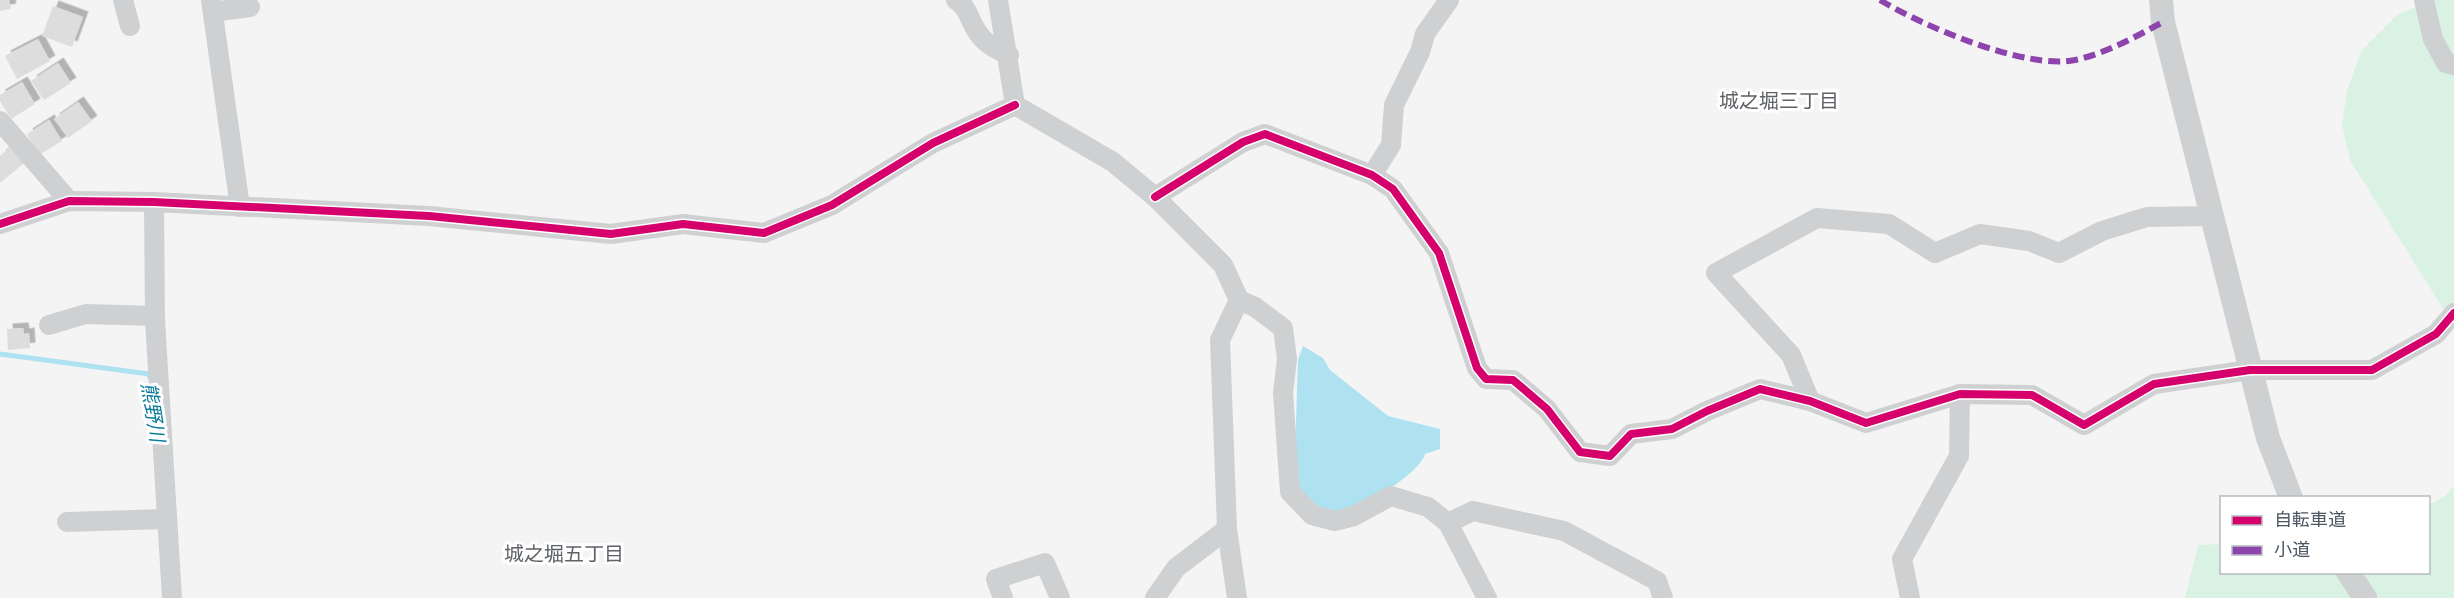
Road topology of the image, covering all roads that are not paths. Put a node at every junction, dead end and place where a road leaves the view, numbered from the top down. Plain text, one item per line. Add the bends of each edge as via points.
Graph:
1 (123, 0) edge
2 (956, 0) edge
3 (998, 0) edge
4 (1449, 0) edge
5 (2161, 0) edge
6 (2424, 0) edge
7 (212, 6) edge
8 (250, 7) dead end
9 (130, 26) dead end
10 (1009, 55) junction
11 (2454, 65) edge
12 (1015, 105) junction
13 (0, 121) edge
14 (1372, 175) junction
15 (1155, 197) junction
16 (69, 201) junction
17 (154, 202) junction
18 (240, 207) junction
19 (2213, 216) junction
20 (0, 224) edge
21 (1239, 300) junction
22 (2454, 313) edge
23 (155, 316) junction
24 (49, 325) dead end
25 (2250, 370) junction
26 (1960, 394) junction
27 (1810, 400) junction
28 (2290, 496) edge
29 (165, 519) junction
30 (67, 522) dead end
31 (1448, 523) junction
32 (1227, 529) junction
33 (2349, 574) edge
34 (172, 598) edge
35 (1003, 598) edge
36 (1060, 598) edge
37 (1155, 598) edge
38 (1237, 598) edge
39 (1487, 598) edge
40 (1663, 598) edge
41 (1910, 598) edge
42 (2365, 598) edge

1 - 9 street
2 - 10 street via 964,5 975,30 990,46
3 - 10 street
4 - 14 street via 1425,34 1394,105 1391,146
5 - 19 street via 2163,22
6 - 11 street via 2433,39 2446,63
7 - 8 street
7 - 18 street
10 - 12 street
12 - 15 street via 1113,162
12 - 18 street via 933,143 832,205 764,233 683,224 611,234 429,216
13 - 16 street
14 - 15 street via 1265,134 1243,142
14 - 27 street via 1393,189 1439,253 1477,368 1486,378 1513,380 1547,409 1580,452 1610,456 1631,434 1672,429 1760,389
15 - 21 street via 1223,266
16 - 17 street
16 - 20 street
17 - 18 street
17 - 23 street
19 - 25 street
19 - 27 street via 2147,217 2102,231 2059,252 2029,241 1980,234 1935,253 1889,225 1817,218 1716,273 1791,355
21 - 31 street via 1283,328 1290,492 1312,515 1335,521 1354,516 1391,496 1428,507
21 - 32 street via 1220,340
22 - 25 street via 2436,333 2372,370
23 - 24 street via 86,314
23 - 29 street
25 - 26 street via 2154,384 2084,425 2032,395
25 - 28 street via 2268,438
26 - 27 street via 1866,423
26 - 41 street via 1959,456 1902,559
29 - 30 street
29 - 34 street
31 - 39 street
31 - 40 street via 1473,511 1564,531 1657,581
32 - 37 street via 1176,568
32 - 38 street
33 - 42 street
35 - 36 street via 996,579 1046,563

